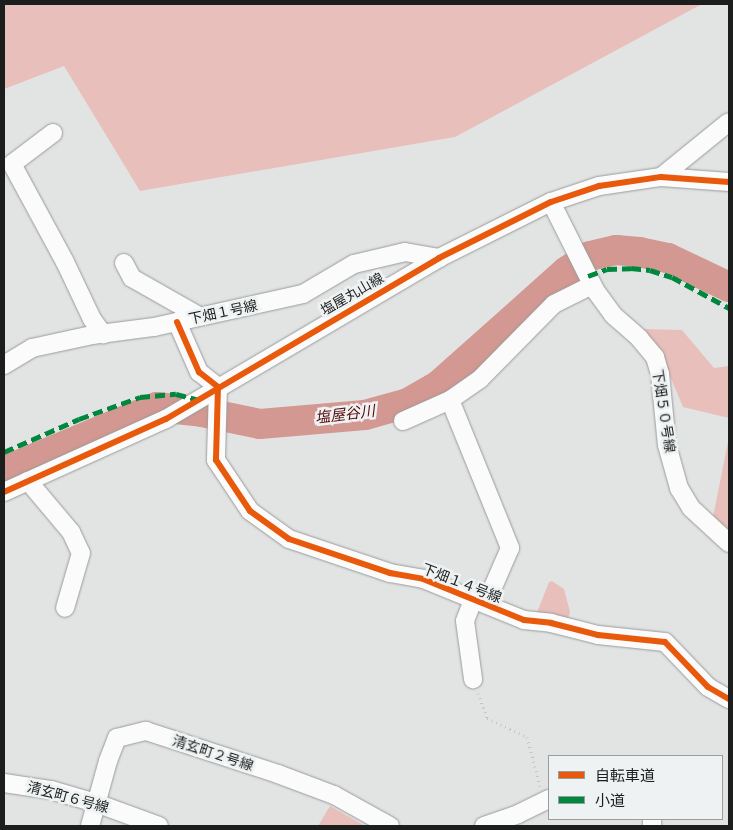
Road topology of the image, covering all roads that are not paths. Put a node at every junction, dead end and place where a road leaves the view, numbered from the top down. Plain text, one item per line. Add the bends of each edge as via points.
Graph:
1 (729, 122) edge
2 (54, 134) dead end
3 (661, 177) junction
4 (729, 182) edge
5 (551, 202) junction
6 (439, 258) junction
7 (124, 263) dead end
8 (590, 280) junction
9 (199, 316) junction
10 (177, 322) junction
11 (103, 334) junction
12 (4, 365) edge
13 (218, 395) junction
14 (450, 400) junction
15 (403, 421) dead end
16 (28, 481) junction
17 (4, 492) edge
18 (729, 543) edge
19 (490, 594) dead end
20 (473, 600) junction
21 (65, 608) dead end
22 (473, 679) road end
23 (729, 699) edge
24 (4, 783) edge
25 (546, 800) edge
26 (96, 803) junction
27 (90, 826) edge
28 (159, 826) edge
29 (390, 826) edge
30 (484, 826) edge

1 - 3 street
2 - 11 street via 12,164 92,320
3 - 4 street, 塩屋丸山線
3 - 5 street, 塩屋丸山線 via 599,186
5 - 6 street, 塩屋丸山線
5 - 8 street, 下畑５０号線
6 - 9 street, 下畑１号線 via 405,252 354,264 303,294 249,308
6 - 13 street, 塩屋丸山線
7 - 9 street via 132,278
8 - 14 street via 554,304 480,379
8 - 18 street, 下畑５０号線 via 613,315 655,357 660,374 667,445 679,488 691,508
9 - 10 street, 下畑１号線
10 - 11 street, 下畑１号線
10 - 13 street via 199,372
11 - 12 street, 下畑１号線 via 32,348
13 - 16 street, 塩屋丸山線 via 196,399 166,419
13 - 20 street, 下畑１４号線 via 216,460 250,511 289,539 390,573 423,579
14 - 15 street
14 - 19 street via 510,548
16 - 17 street, 塩屋丸山線
16 - 21 street via 71,532 81,553
20 - 22 street via 465,621
20 - 23 street, 下畑１４号線 via 524,620 598,635 665,642 708,687
24 - 26 street, 清玄町６号線 via 51,790
25 - 30 street
26 - 27 street, 清玄町２号線
26 - 28 street, 清玄町６号線
26 - 29 street, 清玄町２号線 via 118,738 146,731 334,795

